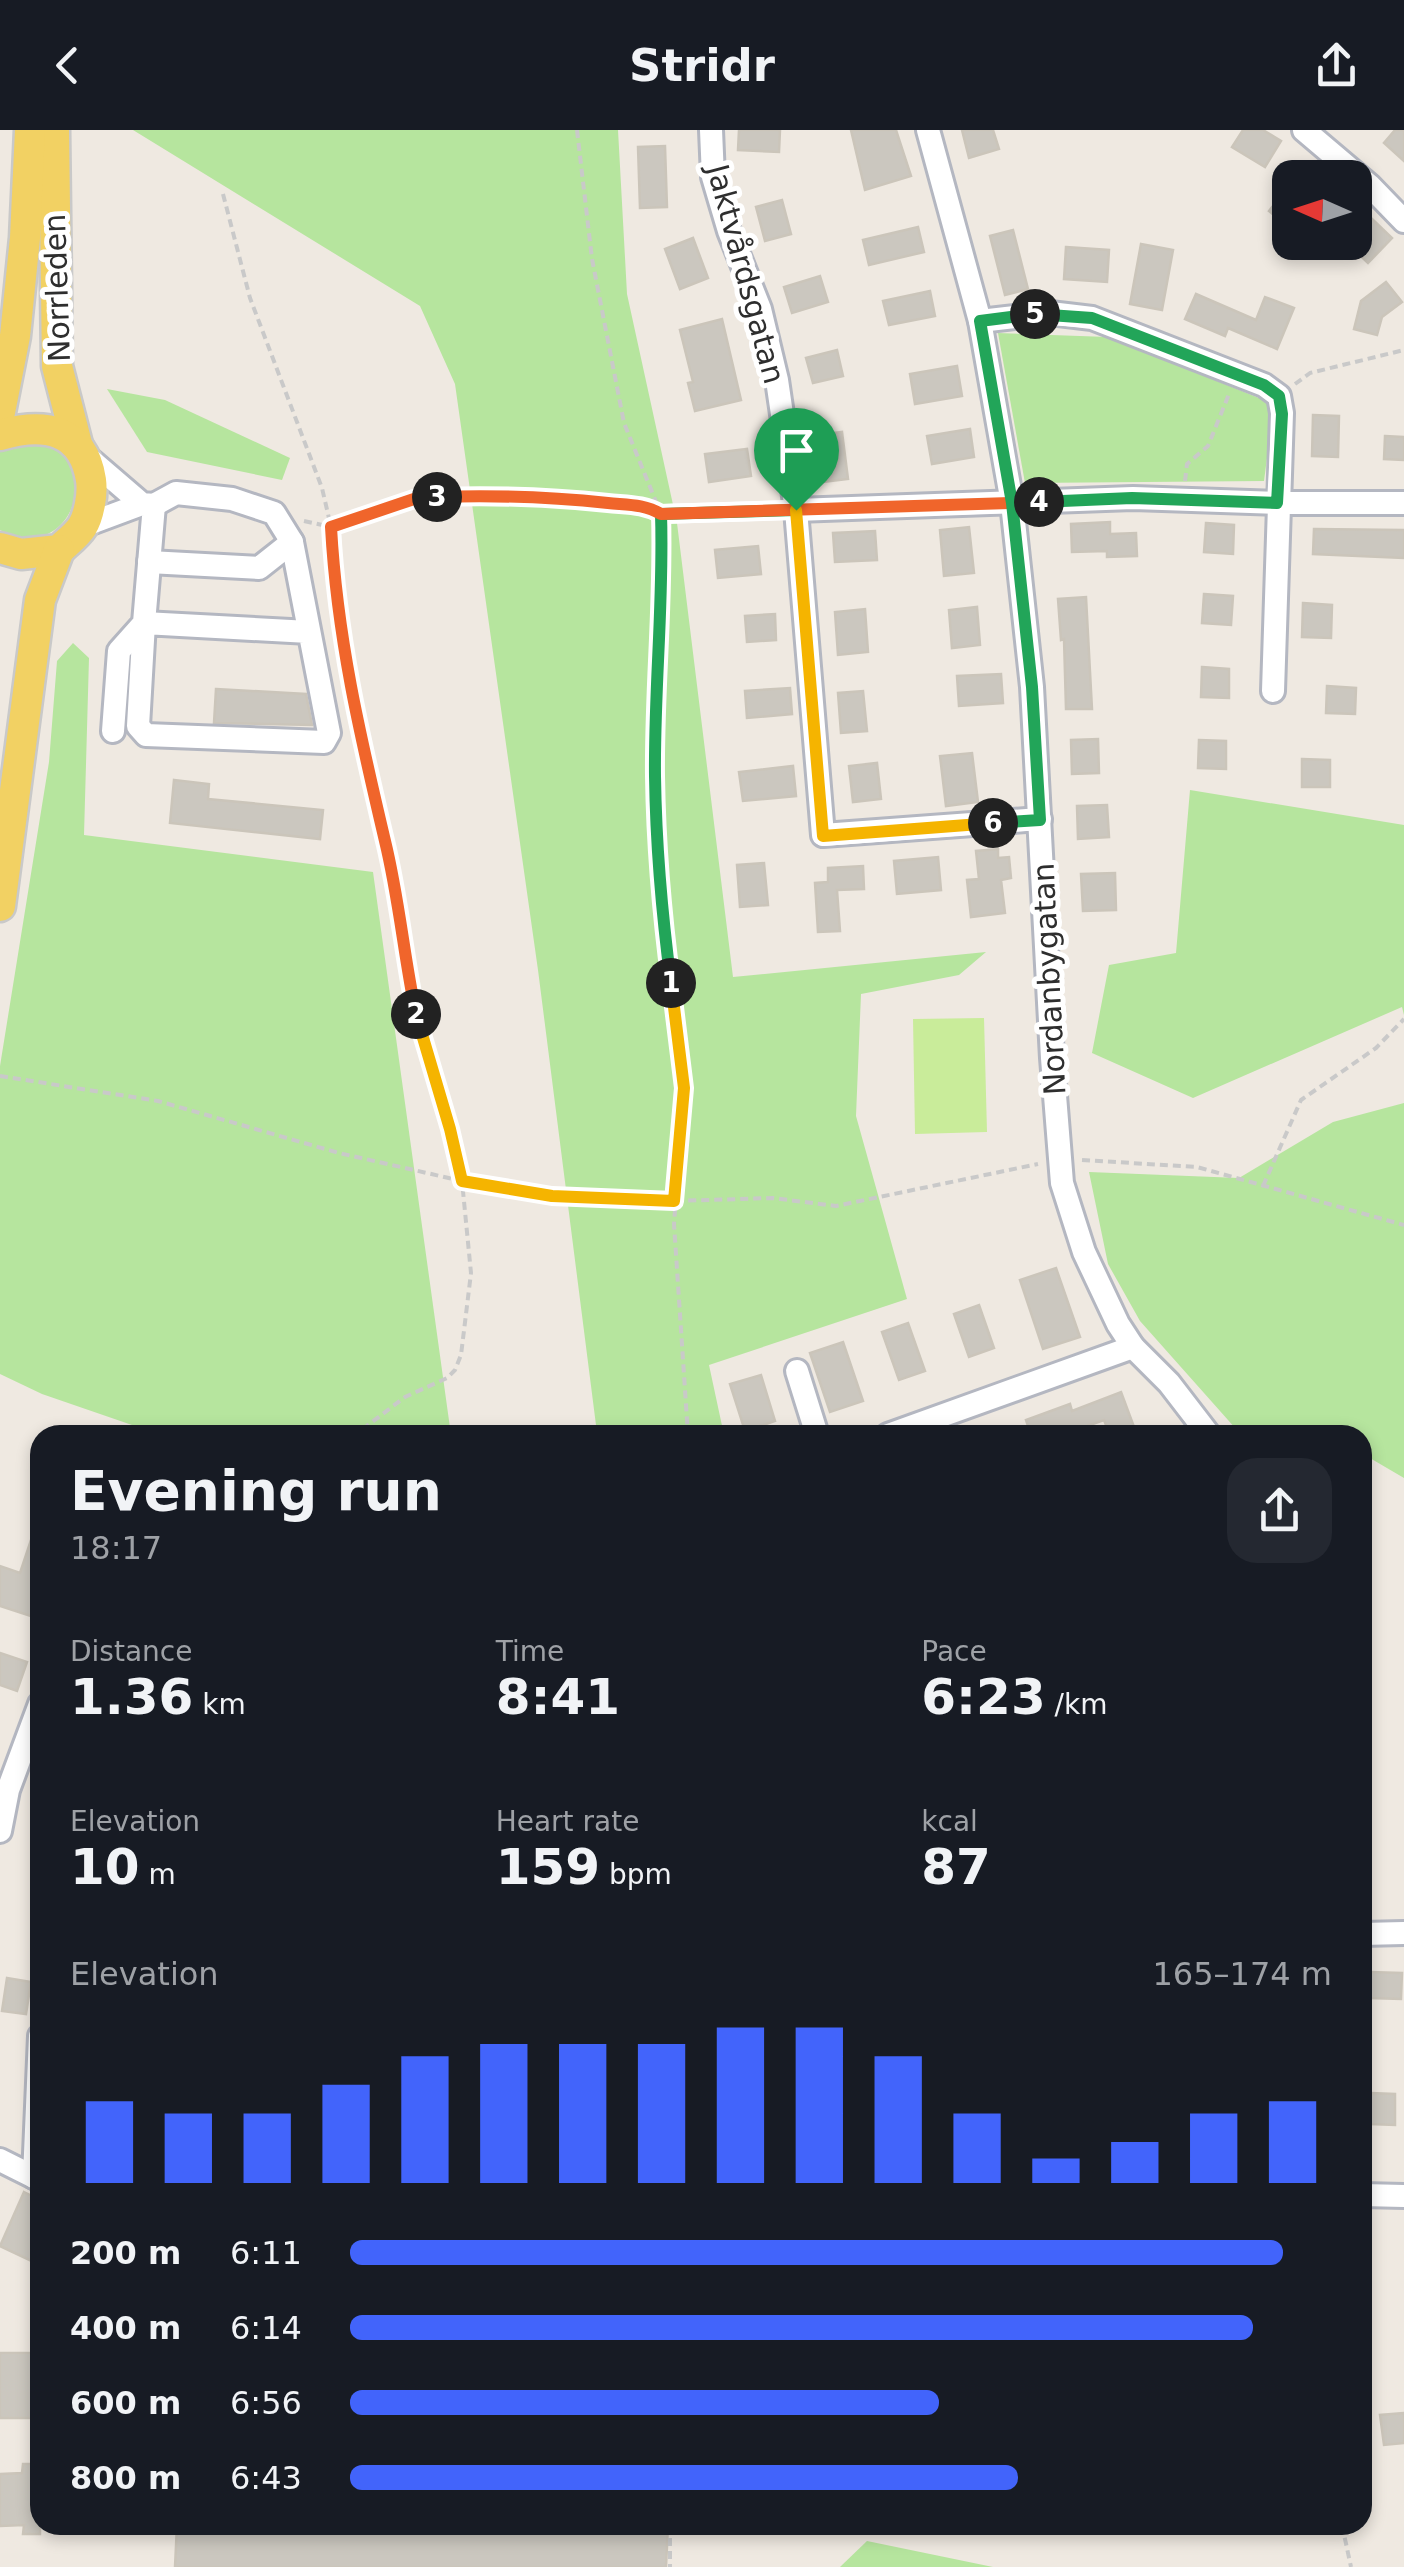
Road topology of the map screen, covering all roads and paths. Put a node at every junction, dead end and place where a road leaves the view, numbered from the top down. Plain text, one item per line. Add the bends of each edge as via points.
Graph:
1 (30, 130) edge
2 (54, 130) edge
3 (577, 130) edge
4 (712, 130) edge
5 (928, 130) edge
6 (1304, 130) edge
7 (224, 194) dead end
8 (1404, 221) edge
9 (980, 321) junction
10 (1404, 350) edge
11 (1238, 375) junction
12 (1279, 396) junction
13 (0, 412) edge
14 (0, 435) edge
15 (81, 450) junction
16 (1182, 500) junction
17 (1012, 503) junction
18 (1277, 503) junction
19 (1404, 503) edge
20 (148, 505) junction
21 (796, 510) junction
22 (661, 514) junction
23 (83, 526) junction
24 (331, 527) junction
25 (292, 542) junction
26 (0, 548) edge
27 (59, 550) junction
28 (149, 562) junction
29 (144, 623) junction
30 (309, 632) junction
31 (1273, 690) dead end
32 (113, 731) dead end
33 (1040, 820) junction
34 (0, 906) edge
35 (1404, 1019) edge
36 (0, 1076) edge
37 (462, 1181) junction
38 (1263, 1186) dead end
39 (674, 1201) junction
40 (1134, 1347) junction
41 (797, 1370) dead end
42 (368, 1425) edge
43 (687, 1425) edge
44 (814, 1425) edge
45 (916, 1425) edge
46 (1201, 1425) edge
47 (30, 1731) edge
48 (1, 1805) edge
49 (0, 1831) edge
50 (1404, 1933) edge
51 (1372, 1934) edge
52 (0, 2160) edge
53 (30, 2175) edge
54 (1372, 2196) edge
55 (1404, 2196) edge
56 (670, 2535) edge
57 (1344, 2535) edge
58 (670, 2567) edge
59 (1351, 2567) edge

1 - 13 main road, Norrleden via 19,297
2 - 15 main road, Norrleden via 56,366
3 - 22 path via 592,259 624,424
4 - 21 street, Jaktvårdsgatan via 712,177 760,309
5 - 9 street, Nordanbygatan
6 - 8 street
7 - 24 path via 250,298
9 - 11 street via 1050,313 1092,318
9 - 17 street, Nordanbygatan
10 - 12 path via 1310,374
11 - 12 street
11 - 16 path via 1208,446 1187,464
12 - 18 street
14 - 15 main road via 32,428 56,432
15 - 20 street
15 - 23 main road, Norrleden via 92,485
16 - 17 street
16 - 18 street
17 - 21 street
17 - 33 street, Nordanbygatan
18 - 19 street
18 - 31 street
20 - 23 street
20 - 25 street via 176,493 232,499 274,513
20 - 28 street
21 - 22 path
21 - 33 street, Jaktvårdsgatan via 823,836
22 - 24 path via 645,505 472,496 414,499
22 - 39 path via 655,774 662,913 684,1088
23 - 27 main road
24 - 37 path via 343,648 369,784 422,1040
25 - 28 street via 259,568
25 - 30 street
26 - 27 main road via 21,554
27 - 34 main road via 40,600
28 - 29 street
29 - 30 street
29 - 30 street via 138,726 146,735 324,742 329,733
29 - 32 street via 119,651
33 - 40 street, Nordanbygatan via 1062,1182 1084,1252
35 - 38 path via 1376,1048 1301,1100
36 - 37 path via 158,1102
37 - 39 path via 552,1196
37 - 42 path via 470,1273 461,1355 455,1370
39 - 43 path
40 - 45 street
40 - 46 street, Nordanbygatan
41 - 44 street
47 - 48 street
48 - 49 street
50 - 51 street
52 - 53 street
54 - 55 street
56 - 58 path
57 - 59 path

